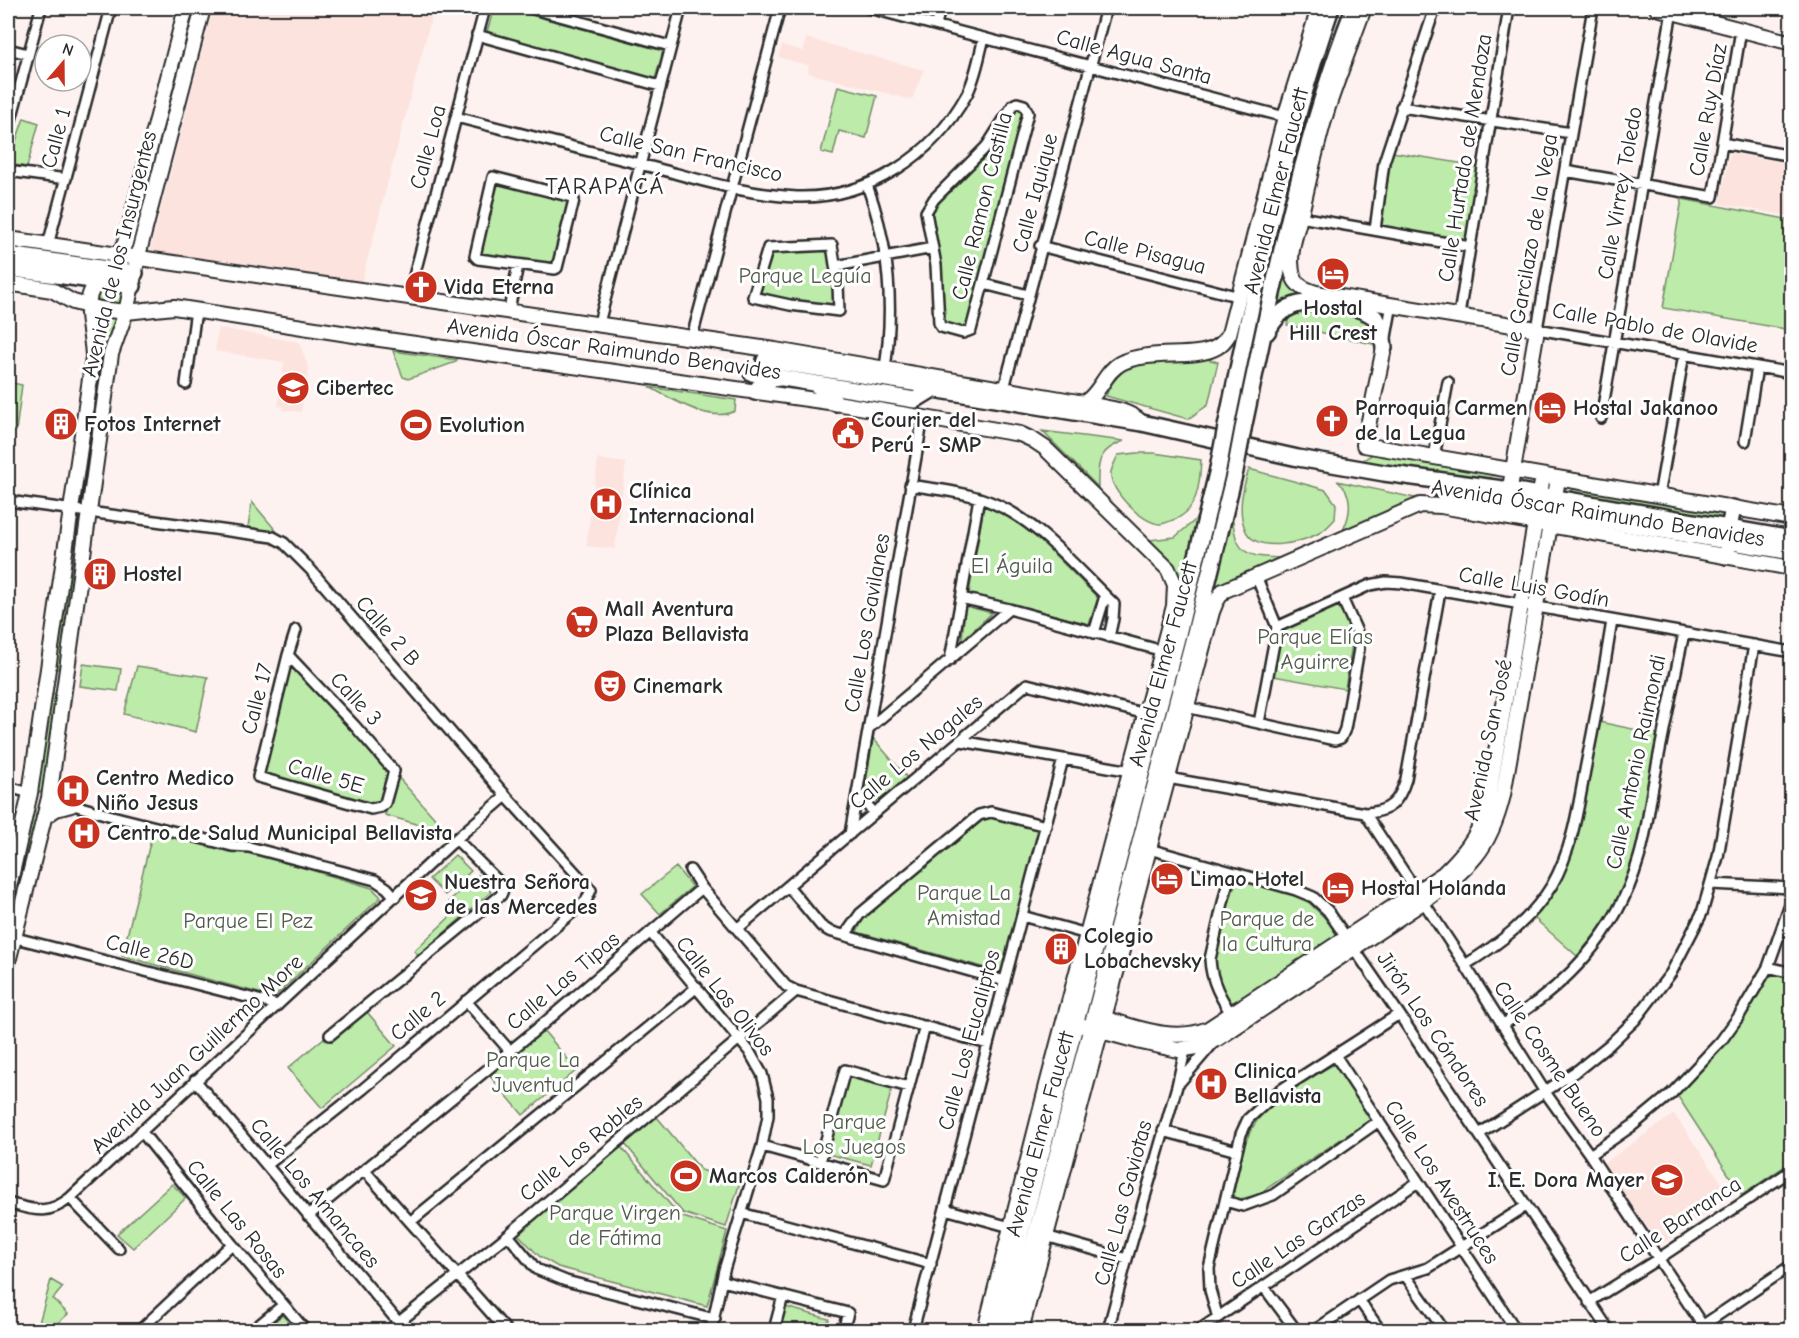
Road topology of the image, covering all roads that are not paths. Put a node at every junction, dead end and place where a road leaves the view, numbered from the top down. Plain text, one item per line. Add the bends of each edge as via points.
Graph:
1 (41, 8) edge
2 (111, 8) edge
3 (186, 8) edge
4 (203, 8) edge
5 (484, 8) edge
6 (530, 8) edge
7 (681, 8) edge
8 (780, 8) edge
9 (869, 8) edge
10 (940, 8) edge
11 (1106, 8) edge
12 (1329, 8) edge
13 (1354, 8) edge
14 (1364, 8) edge
15 (1435, 8) edge
16 (1509, 8) edge
17 (1593, 8) edge
18 (1658, 8) edge
19 (1672, 11) junction
20 (936, 25) junction
21 (1741, 30) junction
22 (1345, 31) junction
23 (477, 35) junction
24 (984, 38) junction
25 (1791, 43) edge
26 (670, 46) junction
27 (8, 48) edge
28 (28, 54) junction
29 (1315, 58) junction
30 (1334, 63) junction
31 (1090, 65) junction
32 (660, 86) junction
33 (1401, 107) junction
34 (1292, 115) junction
35 (456, 117) junction
36 (1316, 117) junction
37 (1491, 121) junction
38 (8, 131) edge
39 (1571, 133) junction
40 (1277, 144) junction
41 (1722, 144) junction
42 (1791, 156) edge
43 (639, 164) junction
44 (1284, 166) junction
45 (8, 171) edge
46 (1565, 171) junction
47 (66, 179) junction
48 (1642, 184) junction
49 (867, 185) junction
50 (733, 188) junction
51 (138, 191) junction
52 (154, 195) junction
53 (1300, 217) junction
54 (1375, 230) junction
55 (8, 239) edge
56 (48, 244) junction
57 (1040, 246) junction
58 (1470, 247) junction
59 (933, 248) junction
60 (8, 255) edge
61 (121, 255) junction
62 (887, 256) junction
63 (139, 257) junction
64 (518, 265) junction
65 (836, 266) junction
66 (8, 268) edge
67 (110, 269) junction
68 (134, 279) junction
69 (97, 280) junction
70 (8, 283) edge
71 (984, 284) junction
72 (409, 296) junction
73 (1028, 296) junction
74 (1240, 297) junction
75 (73, 302) junction
76 (1392, 304) junction
77 (87, 306) junction
78 (151, 310) junction
79 (196, 310) junction
80 (509, 310) junction
81 (126, 312) junction
82 (1459, 315) junction
83 (598, 323) junction
84 (89, 328) junction
85 (1537, 329) junction
86 (692, 337) junction
87 (118, 338) junction
88 (1614, 342) junction
89 (1261, 343) junction
90 (1384, 348) junction
91 (1684, 354) junction
92 (765, 360) dead end
93 (836, 360) junction
94 (1757, 367) junction
95 (752, 372) dead end
96 (884, 373) junction
97 (1791, 373) edge
98 (813, 375) junction
99 (785, 378) junction
100 (1448, 382) dead end
101 (186, 384) dead end
102 (1004, 388) junction
103 (926, 389) junction
104 (755, 392) junction
105 (882, 394) junction
106 (836, 403) junction
107 (1084, 403) junction
108 (927, 418) junction
109 (1601, 418) dead end
110 (1142, 423) junction
111 (1745, 441) dead end
112 (1434, 457) junction
113 (1513, 471) junction
114 (1544, 476) junction
115 (1558, 479) junction
116 (1435, 481) junction
117 (910, 485) junction
118 (1510, 490) junction
119 (1659, 496) junction
120 (979, 498) junction
121 (8, 501) edge
122 (1520, 506) junction
123 (1733, 508) junction
124 (72, 510) junction
125 (1545, 510) junction
126 (89, 513) junction
127 (1791, 518) edge
128 (1791, 539) edge
129 (1728, 542) junction
130 (1791, 552) edge
131 (1166, 568) joint
132 (1791, 568) edge
133 (1256, 576) junction
134 (1440, 591) junction
135 (1106, 596) junction
136 (961, 598) junction
137 (1342, 598) junction
138 (1522, 605) junction
139 (1536, 608) junction
140 (1009, 609) junction
141 (1212, 612) joint
142 (1612, 621) junction
143 (1277, 627) junction
144 (296, 630) dead end
145 (1094, 633) junction
146 (1684, 633) junction
147 (1108, 637) junction
148 (1754, 645) junction
149 (1162, 651) junction
150 (1791, 652) edge
151 (288, 655) junction
152 (950, 660) junction
153 (47, 676) junction
154 (65, 679) junction
155 (1186, 707) junction
156 (1146, 714) junction
157 (1259, 723) junction
158 (869, 728) junction
159 (962, 741) junction
160 (1174, 753) joint
161 (1063, 759) junction
162 (394, 771) joint
163 (1136, 772) junction
164 (258, 777) joint
165 (1162, 777) junction
166 (8, 787) edge
167 (857, 794) junction
168 (30, 796) junction
169 (506, 796) junction
170 (70, 805) junction
171 (47, 806) junction
172 (874, 813) junction
173 (1365, 813) junction
174 (1046, 826) junction
175 (849, 835) junction
176 (456, 839) junction
177 (1149, 849) junction
178 (690, 870) dead end
179 (1230, 872) junction
180 (1711, 884) junction
181 (788, 886) junction
182 (702, 888) junction
183 (1791, 888) edge
184 (8, 891) edge
185 (590, 894) joint
186 (394, 897) junction
187 (1420, 897) junction
188 (1791, 899) edge
189 (1022, 916) junction
190 (737, 929) junction
191 (650, 932) junction
192 (1087, 934) junction
193 (845, 935) junction
194 (11, 936) edge
195 (1350, 941) junction
196 (8, 962) edge
197 (1465, 965) junction
198 (1768, 967) junction
199 (1791, 973) edge
200 (1005, 981) junction
201 (697, 987) junction
202 (796, 991) junction
203 (466, 1001) junction
204 (278, 1005) junction
205 (1400, 1014) junction
206 (1071, 1016) junction
207 (1234, 1019) junction
208 (1098, 1024) junction
209 (1502, 1025) junction
210 (925, 1026) junction
211 (1197, 1033) junction
212 (330, 1035) dead end
213 (741, 1039) junction
214 (1217, 1039) junction
215 (988, 1044) junction
216 (1185, 1049) junction
217 (510, 1051) junction
218 (1335, 1054) junction
219 (195, 1080) junction
220 (1177, 1086) junction
221 (909, 1087) junction
222 (1545, 1092) junction
223 (1379, 1121) junction
224 (141, 1131) junction
225 (1162, 1131) junction
226 (1479, 1134) junction
227 (762, 1146) junction
228 (1237, 1150) junction
229 (1590, 1155) junction
230 (820, 1162) junction
231 (267, 1165) junction
232 (1791, 1170) edge
233 (364, 1171) junction
234 (1418, 1182) junction
235 (70, 1198) junction
236 (1225, 1201) junction
237 (8, 1203) edge
238 (1526, 1206) junction
239 (945, 1209) junction
240 (741, 1213) junction
241 (308, 1216) junction
242 (410, 1222) junction
243 (1029, 1232) junction
244 (508, 1235) junction
245 (232, 1244) junction
246 (1462, 1248) junction
247 (119, 1249) dead end
248 (1126, 1259) junction
249 (1658, 1259) junction
250 (931, 1264) junction
251 (1791, 1265) edge
252 (456, 1275) junction
253 (1405, 1275) junction
254 (722, 1281) junction
255 (1264, 1287) junction
256 (783, 1296) junction
257 (1359, 1300) junction
258 (1589, 1302) junction
259 (282, 1306) junction
260 (715, 1318) junction
261 (1218, 1318) junction
262 (398, 1323) junction
263 (1699, 1328) edge
264 (145, 1329) edge
265 (253, 1330) edge
266 (305, 1330) edge
267 (388, 1330) edge
268 (405, 1330) edge
269 (506, 1330) edge
270 (711, 1330) edge
271 (774, 1330) edge
272 (843, 1330) edge
273 (913, 1330) edge
274 (985, 1330) edge
275 (995, 1330) edge
276 (1010, 1330) edge
277 (1020, 1330) edge
278 (1108, 1330) edge
279 (1199, 1330) edge
280 (1296, 1330) edge
281 (1315, 1330) edge
282 (1380, 1330) edge
283 (1444, 1330) edge
284 (1516, 1330) edge
285 (1609, 1330) edge

1 - 28 street
2 - 47 street, Calle 1
3 - 51 main road, Avenida de los Insurgentes
4 - 52 main road, Avenida de los Insurgentes
5 - 23 street, Calle Loa
6 - 26 street
7 - 26 street
8 - 50 street
9 - 20 street, Calle Agua Santa
10 - 20 street
11 - 31 street, Calle Iquique
12 - 22 main road
12 - 29 main road, Avenida Elmer Faucett
12 - 34 main road
13 - 22 main road, Avenida Elmer Faucett
14 - 53 main road via 1328,107
15 - 33 street
16 - 37 street, Calle Hurtado de Mendoza
17 - 39 street, Calle Garcilazo de la Vega
18 - 19 main road
19 - 21 main road
19 - 48 street, Calle Virrey Toledo
20 - 24 street, Calle Agua Santa
21 - 25 main road
21 - 41 street, Calle Ruy Díaz
22 - 30 main road, Avenida Elmer Faucett
23 - 32 street
23 - 35 street, Calle Loa
24 - 31 street, Calle Agua Santa
24 - 49 street, Calle San Francisco via 967,93 937,134 897,169
26 - 32 street
27 - 28 street
28 - 38 street
29 - 30 main road via 1323,68
29 - 34 main road, Avenida Elmer Faucett
30 - 36 main road, Avenida Elmer Faucett
31 - 34 street, Calle Agua Santa
31 - 57 street, Calle Iquique
32 - 43 street
33 - 37 street
33 - 54 street via 1384,162
34 - 36 main road via 1304,124
34 - 40 main road
34 - 44 main road, Avenida Elmer Faucett
35 - 43 street, Calle San Francisco
35 - 72 street, Calle Loa
36 - 89 main road, Avenida Elmer Faucett
37 - 39 street
37 - 58 street, Calle Hurtado de Mendoza
39 - 46 street, Calle Garcilazo de la Vega
40 - 44 main road
40 - 74 main road
41 - 42 street
41 - 48 street, Calle Ruy Díaz via 1713,197
43 - 50 street, Calle San Francisco
43 - 83 street
44 - 163 main road, Avenida Elmer Faucett, bridge via 1218,469
45 - 47 street
46 - 48 street
46 - 85 street, Calle Garcilazo de la Vega
47 - 56 street, Calle 1
48 - 88 street, Calle Virrey Toledo
49 - 50 street, Calle San Francisco via 828,195 804,196
49 - 62 street
50 - 86 street
51 - 52 main road
51 - 61 main road, Avenida de los Insurgentes
52 - 63 main road, Avenida de los Insurgentes
53 - 54 street
53 - 76 main road, Calle Pablo de Olavide via 1292,260 1299,285 1316,293
54 - 58 street
55 - 56 main road, Avenida Óscar Raimundo Benavides
56 - 61 main road, Avenida Óscar Raimundo Benavides
57 - 73 street, Calle Iquique
57 - 74 street, Calle Pisagua
58 - 82 street, Calle Hurtado de Mendoza
59 - 62 street
59 - 71 street, Calle Ramon Castilla via 941,327 963,333 971,330
59 - 71 street, Calle Ramon Castilla via 926,212 934,199 977,157 1013,105 1024,105 1028,113
60 - 67 main road
61 - 63 main road, Avenida Óscar Raimundo Benavides
61 - 67 main road, Avenida de los Insurgentes
62 - 65 street
62 - 96 street via 891,323
63 - 68 main road, Avenida de los Insurgentes
63 - 72 main road, Avenida Óscar Raimundo Benavides
64 - 64 street via 557,268 574,200 493,177 475,256
64 - 80 street
65 - 65 street via 830,245 768,248 753,297 838,312
66 - 69 main road
67 - 68 main road
67 - 69 main road, Avenida de los Insurgentes
68 - 69 main road
68 - 81 main road, Avenida de los Insurgentes
69 - 77 main road, Avenida de los Insurgentes
70 - 75 main road, Avenida Óscar Raimundo Benavides via 52,290
71 - 73 street
72 - 80 main road, Avenida Óscar Raimundo Benavides
73 - 102 street, Calle Iquique
74 - 107 main road via 1229,334 1216,348 1122,363
75 - 77 main road, Avenida Óscar Raimundo Benavides
75 - 84 main road
76 - 82 main road, Calle Pablo de Olavide
76 - 90 street
77 - 81 main road, Avenida Óscar Raimundo Benavides
77 - 84 main road, Avenida de los Insurgentes
78 - 79 main road, Avenida Óscar Raimundo Benavides
78 - 81 main road, Avenida Óscar Raimundo Benavides
78 - 87 main road
79 - 101 street
79 - 104 main road, Avenida Óscar Raimundo Benavides
80 - 83 main road, Avenida Óscar Raimundo Benavides
81 - 87 main road, Avenida de los Insurgentes
82 - 85 main road, Calle Pablo de Olavide
83 - 86 main road, Avenida Óscar Raimundo Benavides
84 - 124 main road, Avenida de los Insurgentes via 93,358
85 - 88 street, Calle Pablo de Olavide
85 - 113 main road, Calle Garcilazo de la Vega
86 - 93 main road, Avenida Óscar Raimundo Benavides
87 - 126 main road, Avenida de los Insurgentes via 109,363
88 - 91 street, Calle Pablo de Olavide
88 - 109 street, Calle Virrey Toledo
89 - 90 main road via 1286,309 1315,302 1370,314 1381,327
89 - 165 main road, Avenida Elmer Faucett, bridge via 1235,471
90 - 112 main road, Avenida Óscar Raimundo Benavides via 1364,445
91 - 94 street, Calle Pablo de Olavide
91 - 119 street
92 - 98 main road, Avenida Óscar Raimundo Benavides
93 - 96 main road, Avenida Óscar Raimundo Benavides
93 - 98 main road
94 - 97 street, Calle Pablo de Olavide
94 - 111 street
95 - 99 main road, Avenida Óscar Raimundo Benavides
96 - 98 main road, Avenida Óscar Raimundo Benavides
96 - 103 main road, Avenida Óscar Raimundo Benavides
96 - 105 street
98 - 99 main road, Avenida Óscar Raimundo Benavides
98 - 105 main road, Avenida Óscar Raimundo Benavides
98 - 106 main road
99 - 104 main road via 770,379
100 - 112 street
102 - 103 main road, Avenida Óscar Raimundo Benavides
102 - 107 main road, Avenida Óscar Raimundo Benavides
103 - 105 main road, Avenida Óscar Raimundo Benavides
103 - 108 main road
103 - 110 main road, Avenida Óscar Raimundo Benavides
104 - 106 main road, Avenida Óscar Raimundo Benavides
106 - 108 main road, Avenida Óscar Raimundo Benavides
107 - 110 main road, Avenida Óscar Raimundo Benavides via 1120,411
108 - 117 street, Calle Los Gavilanes
108 - 131 main road, Avenida Óscar Raimundo Benavides via 1016,433 1033,440
110 - 116 main road, Avenida Óscar Raimundo Benavides via 1298,458
112 - 113 main road, Avenida Óscar Raimundo Benavides
113 - 114 main road, Avenida Óscar Raimundo Benavides
113 - 118 main road, Calle Garcilazo de la Vega
114 - 115 main road, Avenida Óscar Raimundo Benavides
114 - 125 main road, Avenida San José
115 - 119 main road, Avenida Óscar Raimundo Benavides
115 - 125 main road, Avenida San José
116 - 118 main road, Avenida Óscar Raimundo Benavides
116 - 122 main road, Avenida Óscar Raimundo Benavides via 1444,493
117 - 120 street
117 - 158 street, Calle Los Gavilanes
118 - 122 main road via 1513,501
118 - 125 main road, Avenida Óscar Raimundo Benavides
119 - 123 main road, Avenida Óscar Raimundo Benavides
120 - 135 street via 1030,524
120 - 136 street
121 - 124 street, Calle 2 B
122 - 125 main road, Avenida Óscar Raimundo Benavides
123 - 127 main road, Avenida Óscar Raimundo Benavides
123 - 129 main road
124 - 126 street, Calle 2 B
124 - 153 main road, Avenida de los Insurgentes
125 - 129 main road, Avenida Óscar Raimundo Benavides
125 - 129 main road, Avenida Óscar Raimundo Benavides
125 - 133 main road, Avenida Óscar Raimundo Benavides via 1420,505
125 - 138 main road, Avenida San José
125 - 139 main road, Avenida San José
126 - 154 main road, Avenida de los Insurgentes
126 - 169 street, Calle 2 B via 273,537 284,543
128 - 129 main road, Avenida Óscar Raimundo Benavides
129 - 130 main road, Avenida Óscar Raimundo Benavides
129 - 132 main road, Avenida Óscar Raimundo Benavides
131 - 149 main road, Avenida Elmer Faucett via 1176,597
133 - 141 main road, Avenida Óscar Raimundo Benavides via 1223,591
133 - 143 street
134 - 137 street, Calle Luis Godín via 1386,582
134 - 138 street, Calle Luis Godín
134 - 173 street via 1404,788 1393,805
135 - 145 street
135 - 147 street via 1115,608
136 - 140 street
136 - 152 street
137 - 143 street, Calle Luis Godín
137 - 157 street via 1358,634 1359,649 1341,738 1335,740
138 - 139 street, Calle Luis Godín
138 - 187 main road, Avenida San José via 1486,812 1464,853
139 - 142 street, Calle Luis Godín
139 - 187 main road, Avenida San José via 1503,795 1492,832 1473,862 1451,882
140 - 145 street
140 - 152 street
141 - 155 main road, Avenida Elmer Faucett
142 - 146 street, Calle Luis Godín
142 - 197 street via 1566,855 1551,886 1524,921
143 - 157 street
144 - 151 street, Calle 17
145 - 147 street
146 - 148 street, Calle Luis Godín
146 - 209 street, Calle Antonio Raimondi via 1639,859 1628,888 1593,949 1560,985
147 - 149 street
148 - 150 street, Calle Luis Godín
148 - 180 street
149 - 156 main road, Avenida Elmer Faucett
151 - 162 street, Calle 3
151 - 164 street, Calle 17
152 - 158 street
153 - 154 main road
153 - 168 main road, Avenida de los Insurgentes
154 - 171 main road, Avenida de los Insurgentes
155 - 157 street
155 - 160 main road, Avenida Elmer Faucett
156 - 159 street, Calle Los Nogales via 1027,684
156 - 163 main road, Avenida Elmer Faucett
158 - 167 street, Calle Los Gavilanes
159 - 161 street
159 - 172 street, Calle Los Nogales
160 - 165 main road
161 - 163 street
161 - 174 street, Calle Los Eucaliptos
162 - 164 street, Calle 5E via 385,803 376,809
163 - 165 street
163 - 192 main road, Avenida Elmer Faucett
163 - 206 main road, Avenida Elmer Faucett via 1134,798
165 - 173 street
165 - 177 main road, Avenida Elmer Faucett
165 - 208 main road, Avenida Elmer Faucett
166 - 168 street
167 - 172 street
167 - 175 street, Calle Los Gavilanes
168 - 171 main road
168 - 184 main road, Avenida de los Insurgentes
169 - 176 street, Avenida Juan Guillermo More
169 - 185 street, Calle 2 B via 589,886
170 - 171 street
170 - 171 main road via 56,809
170 - 186 street via 375,880
171 - 194 main road, Avenida de los Insurgentes
172 - 175 street, Calle Los Nogales
173 - 187 street, Calle Cosme Bueno
174 - 189 street, Calle Los Eucaliptos
174 - 193 street via 992,812 979,815 860,915
175 - 181 street, Calle Los Nogales
176 - 186 street, Avenida Juan Guillermo More
176 - 212 street via 501,884 501,895
177 - 179 street, Jirón Los Cóndores
177 - 208 main road, Avenida Elmer Faucett
178 - 182 street
179 - 195 street, Jirón Los Cóndores via 1313,897 1328,910
179 - 207 street via 1210,969 1215,987
180 - 183 street
180 - 222 street via 1689,941 1654,997 1609,1045
181 - 190 street, Calle Los Nogales
181 - 193 street via 821,926
182 - 190 street
182 - 191 street, Calle Las Tipas
185 - 203 street, Calle 2
186 - 204 street, Avenida Juan Guillermo More
187 - 195 main road, Avenida San José
187 - 197 street, Calle Cosme Bueno
188 - 198 street
189 - 192 street
189 - 200 street, Calle Los Eucaliptos
190 - 202 street via 782,982
191 - 201 street, Calle Los Olivos
191 - 217 street, Calle Las Tipas
192 - 206 main road, Avenida Elmer Faucett
193 - 200 street
194 - 196 main road, Avenida de los Insurgentes
194 - 204 street, Calle 26D
195 - 205 street, Jirón Los Cóndores
195 - 207 main road, Avenida San José
197 - 209 street, Calle Cosme Bueno
198 - 199 street
198 - 229 street via 1731,1027 1672,1093
200 - 215 street, Calle Los Eucaliptos
201 - 213 street, Calle Los Olivos
201 - 242 street
202 - 210 street
202 - 213 street, Calle Los Robles
203 - 217 street
203 - 231 street, Calle 2
204 - 219 street, Avenida Juan Guillermo More
205 - 218 street
205 - 226 street, Jirón Los Cóndores
206 - 208 main road, Avenida San José
206 - 243 main road, Avenida Elmer Faucett
207 - 211 main road, Avenida San José
207 - 214 main road, Avenida San José
208 - 211 main road, Avenida San José via 1173,1036
208 - 216 main road, Avenida San José via 1164,1048
208 - 243 main road, Avenida Elmer Faucett
209 - 222 street, Calle Cosme Bueno
210 - 215 street
210 - 221 street
211 - 216 street, Calle Las Gaviotas
213 - 227 street, Calle Los Olivos via 762,1074 768,1098
213 - 244 street, Calle Los Robles
214 - 216 main road, Avenida San José
214 - 220 street, Calle Las Gaviotas
215 - 239 street, Calle Los Eucaliptos
216 - 220 street, Calle Las Gaviotas
217 - 233 street, Calle Las Tipas
218 - 223 street, Calle Los Avestruces
218 - 228 street via 1279,1091 1248,1119
219 - 224 street, Avenida Juan Guillermo More
219 - 231 street, Calle Los Amancaes
220 - 225 street, Calle Las Gaviotas
221 - 230 street via 845,1070
221 - 230 street via 884,1180
222 - 226 street
222 - 229 street, Calle Cosme Bueno
223 - 234 street, Calle Los Avestruces
223 - 236 street via 1273,1196 1243,1206
224 - 235 street, Avenida Juan Guillermo More
224 - 245 street, Calle Las Rosas
225 - 228 street
225 - 248 street, Calle Las Gaviotas
226 - 238 street, Jirón Los Cóndores
227 - 230 street
227 - 240 street, Calle Los Olivos
228 - 236 street
229 - 249 street, Calle Cosme Bueno
231 - 241 street, Calle Los Amancaes
232 - 249 street, Calle Barranca
233 - 241 street, Calle Las Tipas
233 - 242 street
234 - 246 street, Calle Los Avestruces
234 - 255 street, Calle Las Garzas
235 - 237 street, Avenida Juan Guillermo More via 41,1211
235 - 247 street
236 - 261 street via 1209,1268
238 - 246 street
238 - 258 street, Jirón Los Cóndores
239 - 243 street
239 - 250 street, Calle Los Eucaliptos
240 - 250 street
240 - 254 street, Calle Los Olivos
241 - 262 street, Calle Los Amancaes
242 - 252 street
243 - 248 street
243 - 274 main road, Avenida Elmer Faucett
243 - 275 main road, Avenida Elmer Faucett
243 - 276 main road, Avenida Elmer Faucett
243 - 277 main road, Avenida Elmer Faucett
244 - 252 street, Calle Los Robles
244 - 260 street via 536,1269
245 - 259 street, Calle Las Rosas
245 - 264 street
246 - 253 street via 1428,1268
246 - 284 street, Calle Los Avestruces
248 - 278 street, Calle Las Gaviotas
249 - 258 street, Calle Barranca
249 - 263 street, Calle Cosme Bueno
250 - 273 street, Calle Los Eucaliptos
251 - 263 street
252 - 262 street, Calle Los Robles
252 - 269 street
253 - 257 street via 1389,1280
253 - 283 street
254 - 256 street
254 - 260 street, Calle Los Olivos
255 - 261 street, Calle Las Garzas
255 - 280 street
256 - 271 street
256 - 272 street via 848,1313
257 - 281 street
257 - 282 street
258 - 285 street, Jirón Los Cóndores
259 - 265 street
259 - 266 street, Calle Las Rosas
260 - 270 street, Calle Los Olivos
261 - 279 street, Calle Las Garzas
262 - 267 street, Calle Los Robles
262 - 268 street, Calle Los Amancaes

